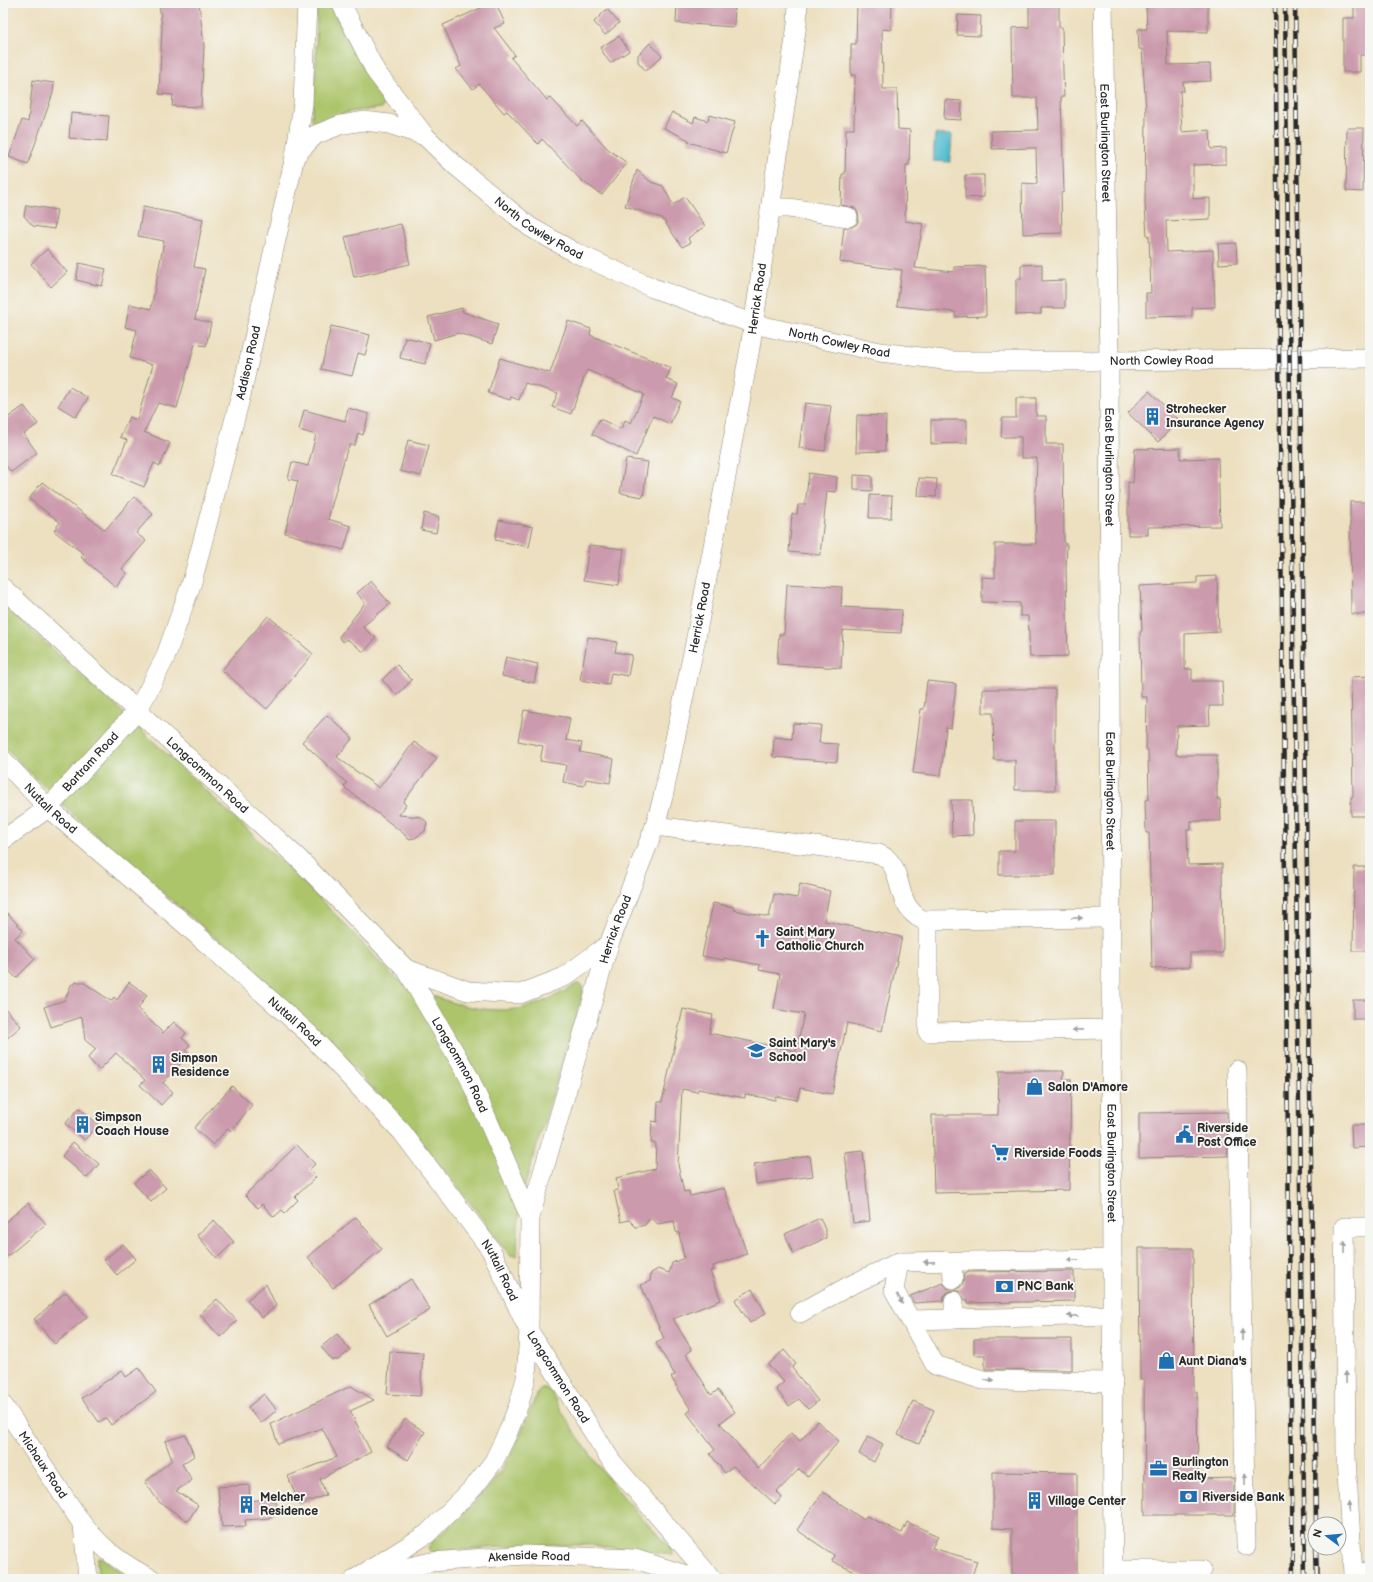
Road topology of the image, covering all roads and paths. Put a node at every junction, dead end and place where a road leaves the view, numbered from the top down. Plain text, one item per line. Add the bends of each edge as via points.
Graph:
1 (307, 3) edge
2 (341, 3) edge
3 (798, 3) edge
4 (1103, 3) edge
5 (425, 136) junction
6 (295, 156) junction
7 (771, 208) junction
8 (848, 217) dead end
9 (754, 324) junction
10 (1370, 358) edge
11 (1109, 361) junction
12 (3, 588) edge
13 (138, 710) junction
14 (3, 760) edge
15 (48, 808) junction
16 (655, 826) junction
17 (3, 840) edge
18 (1111, 918) junction
19 (928, 920) junction
20 (609, 944) junction
21 (406, 969) junction
22 (1111, 1029) junction
23 (1237, 1070) dead end
24 (530, 1216) junction
25 (1370, 1227) edge
26 (1112, 1259) junction
27 (899, 1262) junction
28 (800, 1313) dead end
29 (1112, 1315) junction
30 (911, 1320) junction
31 (529, 1331) junction
32 (1113, 1382) junction
33 (3, 1406) edge
34 (83, 1525) junction
35 (1246, 1546) dead end
36 (1202, 1570) dead end
37 (423, 1571) edge
38 (1113, 1574) edge
39 (1361, 1574) edge
40 (88, 1579) edge
41 (152, 1579) edge
42 (356, 1579) edge
43 (699, 1579) edge
44 (712, 1579) edge

1 - 6 street, Addison Road via 303,104
2 - 5 street, North Cowley Road via 376,72
3 - 7 street, Herrick Road
4 - 11 street, East Burlington Street
5 - 6 street, North Cowley Road via 389,124 364,120 315,134
5 - 9 street, North Cowley Road via 456,166 530,227 574,252 653,288
6 - 13 street, Addison Road via 241,395 192,582 166,658
7 - 8 street via 789,208
7 - 9 street, Herrick Road
9 - 11 street, North Cowley Road via 880,352 952,361
9 - 16 street, Herrick Road via 695,643
10 - 11 street, North Cowley Road
11 - 18 street, East Burlington Street
12 - 13 street, Longcommon Road
13 - 15 street, Bartram Road
13 - 21 street, Longcommon Road via 300,859
14 - 15 street, Nuttall Road
15 - 17 street, Bartram Road
15 - 31 street, Nuttall Road via 308,1033 402,1132 491,1250
16 - 19 street via 879,854 893,865 907,906 917,917
16 - 20 street, Herrick Road
19 -> 18 street
18 - 22 street, East Burlington Street
22 -> 19 street via 928,1032
20 - 21 street, Longcommon Road via 564,977 520,994 468,991
20 - 24 street, Herrick Road
21 - 24 street, Longcommon Road via 469,1077
22 - 26 street, East Burlington Street
35 -> 23 street
24 - 31 street, Longcommon Road
39 -> 25 street via 1346,1457 1344,1227
26 -> 27 street via 953,1270
26 - 29 street, East Burlington Street
27 - 28 street
27 -> 30 street via 894,1290
29 -> 30 street via 954,1310
29 - 32 street, East Burlington Street
30 -> 32 street via 935,1365 983,1380
31 - 42 street, Akenside Road via 526,1378 519,1404 494,1461 474,1487 426,1534
31 - 44 street, Longcommon Road via 612,1462
32 - 38 street, East Burlington Street
33 - 34 street, Michaux Road
34 - 40 street, Michaux Road
34 - 41 street, Michaux Road via 102,1548
36 - 38 street
37 - 42 street, Akenside Road
37 - 43 street, Akenside Road via 431,1562 525,1555 635,1559

